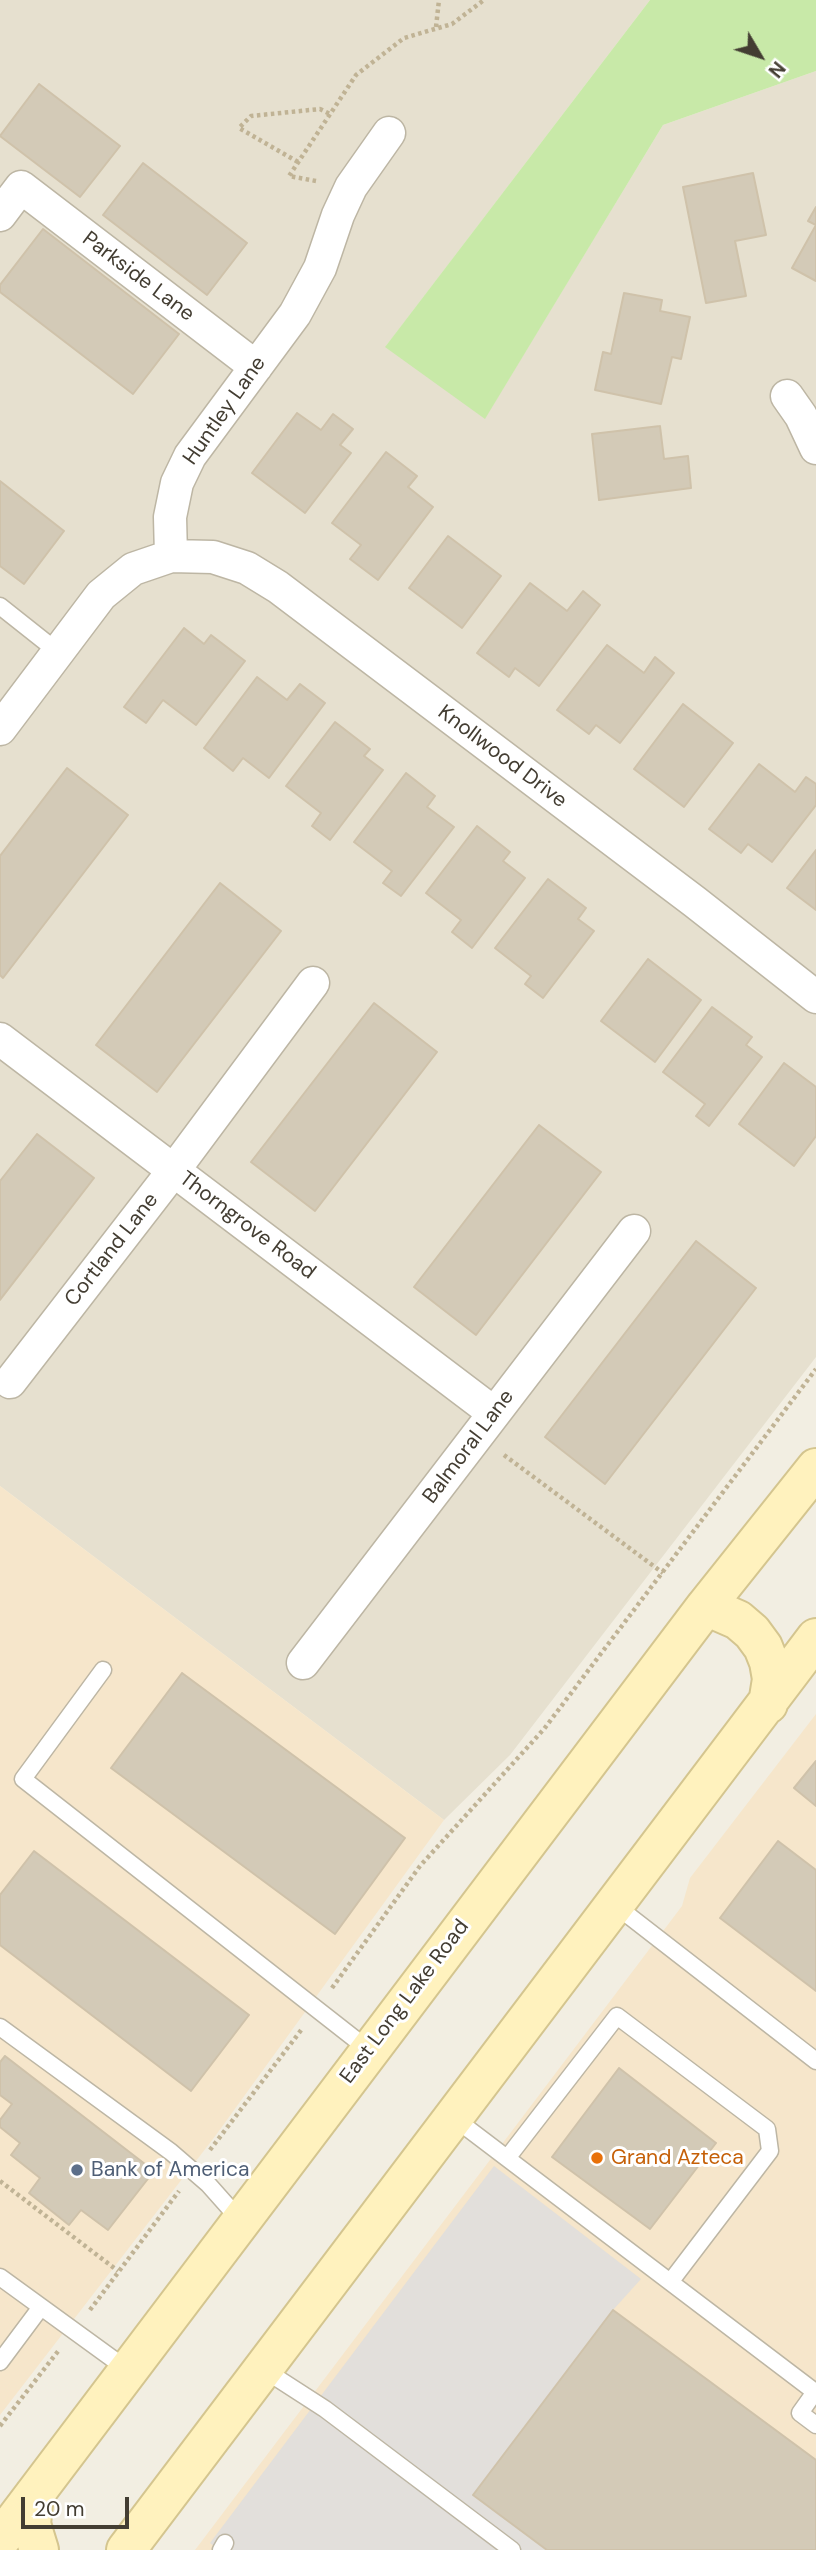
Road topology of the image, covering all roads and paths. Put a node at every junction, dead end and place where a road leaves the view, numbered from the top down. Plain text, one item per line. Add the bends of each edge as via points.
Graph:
1 (439, 0) edge
2 (484, 0) edge
3 (436, 27) junction
4 (330, 114) junction
5 (389, 133) dead end
6 (298, 162) junction
7 (351, 187) junction
8 (0, 215) edge
9 (256, 367) junction
10 (787, 396) dead end
11 (816, 448) edge
12 (171, 556) junction
13 (0, 606) edge
14 (58, 652) junction
15 (0, 729) edge
16 (313, 983) dead end
17 (816, 997) edge
18 (0, 1039) edge
19 (174, 1170) junction
20 (634, 1231) dead end
21 (816, 1369) edge
22 (10, 1382) dead end
23 (486, 1424) junction
24 (816, 1468) edge
25 (663, 1573) junction
26 (706, 1606) junction
27 (816, 1638) edge
28 (303, 1663) dead end
29 (103, 1670) dead end
30 (768, 1704) junction
31 (615, 1905) junction
32 (317, 2009) junction
33 (0, 2027) edge
34 (369, 2050) junction
35 (816, 2061) edge
36 (454, 2118) junction
37 (205, 2156) dead end
38 (508, 2157) junction
39 (0, 2181) edge
40 (186, 2181) dead end
41 (240, 2220) junction
42 (118, 2271) junction
43 (0, 2277) edge
44 (671, 2281) junction
45 (41, 2307) junction
46 (92, 2307) dead end
47 (59, 2351) dead end
48 (0, 2362) edge
49 (263, 2369) junction
50 (128, 2370) junction
51 (816, 2425) edge
52 (0, 2426) edge
53 (34, 2495) junction
54 (0, 2540) edge
55 (39, 2550) edge
56 (126, 2550) edge
57 (512, 2550) edge

1 - 3 path
2 - 3 path via 452,24
3 - 4 path via 404,38 356,75
4 - 6 path
4 - 6 path via 320,109 251,116 239,128
5 - 7 street, Huntley Lane
6 - 7 path via 289,176
7 - 9 street, Huntley Lane via 320,268 295,314
8 - 9 street, Parkside Lane via 21,187
9 - 12 street, Huntley Lane via 190,456 177,483 170,517
10 - 11 street
12 - 14 street via 133,569 101,595
12 - 17 street, Knollwood Drive via 213,557 247,568 278,587
13 - 14 lane
14 - 15 street
16 - 19 street, Cortland Lane
18 - 19 street, Thorngrove Road
19 - 22 street, Cortland Lane
19 - 23 street, Thorngrove Road
20 - 23 street, Balmoral Lane
21 - 25 path
23 - 25 path
23 - 28 street, Balmoral Lane
24 - 26 main road, East Long Lake Road
25 - 32 path via 544,1729 420,1866
26 - 30 main road via 737,1620 763,1647 772,1679
26 - 34 main road, East Long Lake Road
27 - 30 main road
29 - 32 lane via 23,1779
30 - 31 main road
31 - 35 lane
31 - 36 main road
32 - 34 lane
32 - 37 path
33 - 41 lane via 186,2165
34 - 41 main road, East Long Lake Road
36 - 38 lane
36 - 49 main road
38 - 44 lane
38 - 44 lane via 617,2016 767,2129 770,2151
39 - 42 path
40 - 42 path
41 - 50 main road, East Long Lake Road
42 - 46 path
43 - 45 lane
44 - 51 lane via 815,2392 800,2413
45 - 48 lane
45 - 50 lane
47 - 52 path
49 - 56 main road
49 - 57 lane via 325,2409
50 - 53 main road, East Long Lake Road
53 - 54 main road, East Long Lake Road
53 - 55 main road via 31,2524

